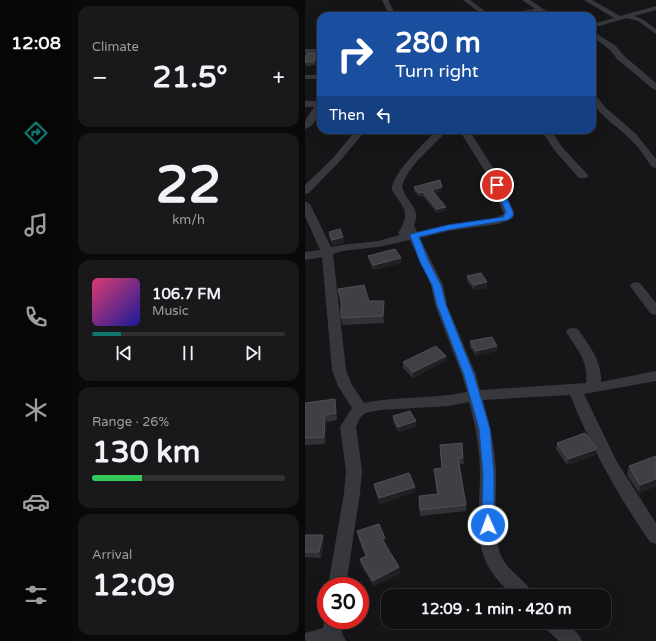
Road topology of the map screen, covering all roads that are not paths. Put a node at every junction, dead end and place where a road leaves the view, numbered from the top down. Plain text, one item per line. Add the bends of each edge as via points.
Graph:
1 (385, 0) edge
2 (466, 0) edge
3 (525, 0) edge
4 (587, 0) edge
5 (655, 8) edge
6 (542, 10) junction
7 (391, 12) edge
8 (482, 12) edge
9 (529, 12) edge
10 (545, 12) edge
11 (623, 17) junction
12 (596, 25) edge
13 (656, 32) edge
14 (596, 36) edge
15 (305, 51) edge
16 (317, 51) edge
17 (305, 77) edge
18 (317, 77) edge
19 (656, 87) edge
20 (596, 102) edge
21 (305, 104) edge
22 (317, 104) edge
23 (317, 109) edge
24 (305, 126) edge
25 (358, 134) edge
26 (438, 134) edge
27 (467, 134) edge
28 (548, 134) edge
29 (656, 165) edge
30 (583, 176) dead end
31 (305, 191) edge
32 (305, 204) edge
33 (411, 231) junction
34 (327, 252) junction
35 (305, 256) edge
36 (636, 286) dead end
37 (656, 311) edge
38 (573, 332) dead end
39 (656, 376) edge
40 (593, 388) junction
41 (575, 390) junction
42 (474, 396) junction
43 (360, 409) junction
44 (656, 537) edge
45 (338, 577) edge
46 (518, 589) edge
47 (559, 629) edge
48 (334, 632) edge
49 (309, 641) edge
50 (572, 641) edge

1 - 7 street
2 - 8 street
3 - 6 street
4 - 11 street
5 - 11 street
6 - 9 street
6 - 10 street
11 - 12 street
11 - 13 street via 640,20
14 - 19 street
15 - 16 street
17 - 18 street
20 - 29 street via 633,136
21 - 22 street
23 - 24 street
25 - 31 street
26 - 33 street via 398,181 398,191 411,209
27 - 33 street via 493,176 509,216 448,228
28 - 30 street via 560,153
32 - 34 street
33 - 34 street via 378,244
33 - 42 street via 437,285 441,305 467,370
34 - 35 street
34 - 43 street via 339,370 345,386
36 - 37 street
38 - 40 street via 594,363
39 - 40 street
40 - 41 street
41 - 42 street
41 - 44 street via 614,470
42 - 43 street via 449,401 380,405
42 - 46 street via 485,429 487,510 492,556 498,567
43 - 45 street via 354,414 348,427 353,471 352,492
47 - 50 street
48 - 49 street

